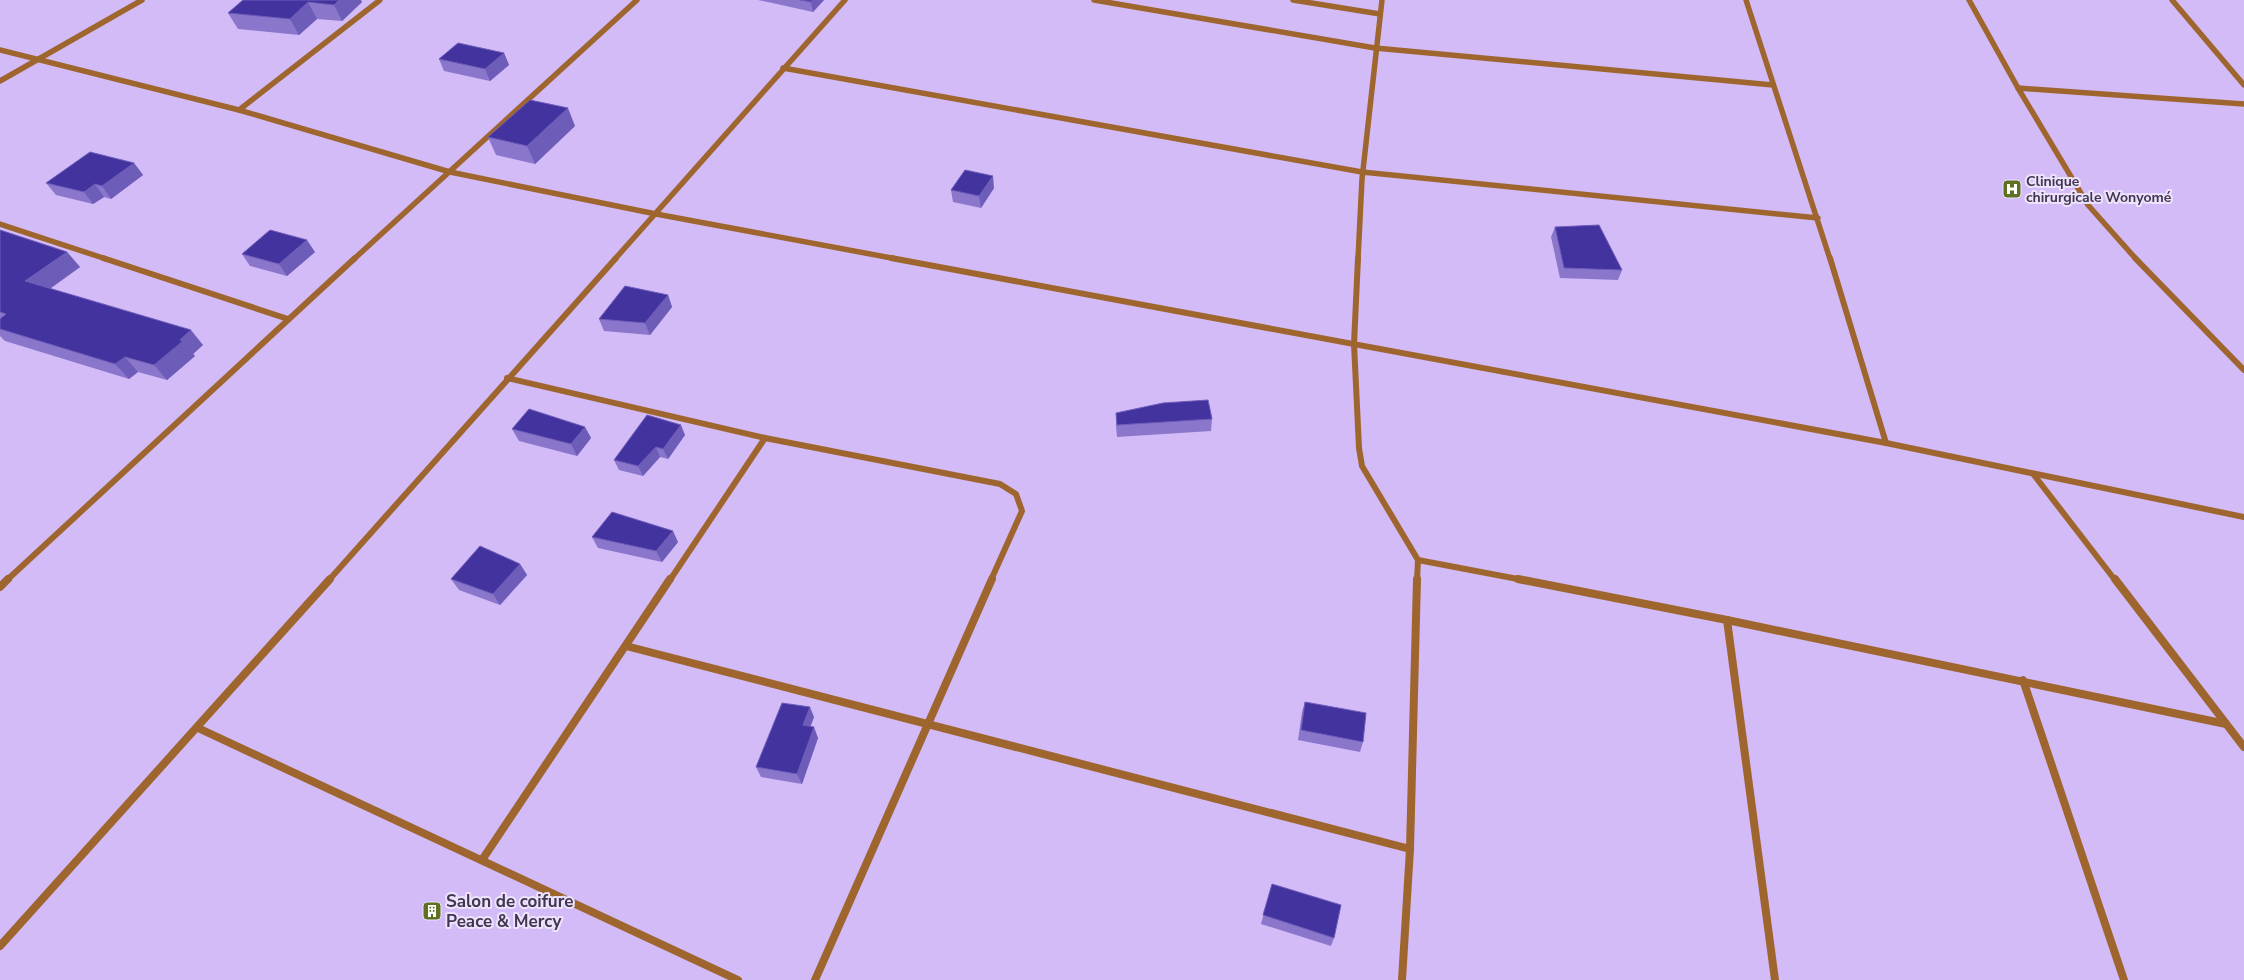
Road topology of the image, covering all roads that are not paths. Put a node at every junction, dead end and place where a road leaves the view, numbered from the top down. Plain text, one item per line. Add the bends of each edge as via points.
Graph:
1 (142, 0) edge
2 (380, 0) edge
3 (637, 0) edge
4 (845, 0) edge
5 (1094, 0) edge
6 (1293, 0) edge
7 (1382, 0) edge
8 (1746, 0) edge
9 (1969, 0) edge
10 (2172, 0) edge
11 (1380, 14) junction
12 (1375, 48) junction
13 (0, 50) edge
14 (35, 60) junction
15 (783, 68) junction
16 (0, 81) edge
17 (1773, 85) junction
18 (2244, 85) edge
19 (2018, 88) junction
20 (2244, 104) edge
21 (239, 110) junction
22 (450, 172) junction
23 (1362, 172) junction
24 (656, 214) junction
25 (1818, 218) junction
26 (0, 224) edge
27 (288, 319) junction
28 (1354, 344) junction
29 (2244, 370) edge
30 (507, 378) junction
31 (765, 438) junction
32 (1886, 444) junction
33 (2034, 475) junction
34 (2244, 517) edge
35 (1418, 560) junction
36 (0, 587) edge
37 (1727, 620) junction
38 (626, 646) junction
39 (2023, 680) junction
40 (927, 724) junction
41 (2226, 724) junction
42 (198, 728) junction
43 (2244, 747) edge
44 (1410, 849) junction
45 (482, 860) junction
46 (0, 946) edge
47 (738, 980) edge
48 (815, 980) edge
49 (1402, 980) edge
50 (1776, 980) edge
51 (2124, 980) edge

1 - 14 street
2 - 21 street
3 - 22 street
4 - 15 street
5 - 12 street
6 - 11 street
7 - 11 street
8 - 17 street
9 - 19 street
10 - 18 street
11 - 12 street
12 - 17 street
12 - 23 street
13 - 14 street
14 - 16 street
14 - 21 street
15 - 23 street
15 - 24 street
17 - 25 street
19 - 20 street
19 - 29 street via 2088,205 2125,248
21 - 22 street
22 - 24 street
22 - 27 street
23 - 25 street
23 - 28 street
24 - 28 street
24 - 30 street
25 - 32 street
26 - 27 street
27 - 36 street
28 - 32 street
28 - 35 street via 1362,466
30 - 31 street
30 - 42 street
31 - 38 street
31 - 40 street via 1000,484 1016,494 1022,510
32 - 33 street
33 - 34 street
33 - 41 street
35 - 37 street
35 - 44 street
37 - 39 street
37 - 50 street
38 - 40 street
38 - 45 street
39 - 41 street
39 - 51 street
40 - 44 street
40 - 48 street
41 - 43 street
42 - 45 street
42 - 46 street
44 - 49 street
45 - 47 street

